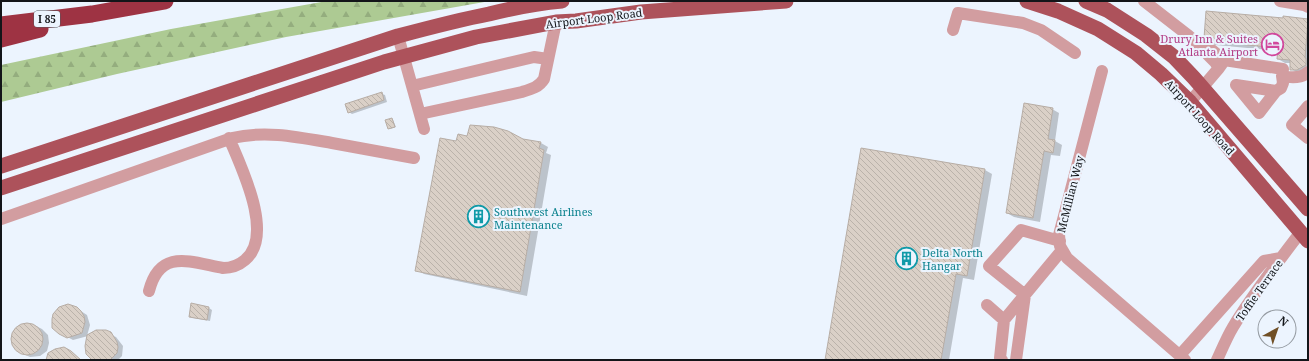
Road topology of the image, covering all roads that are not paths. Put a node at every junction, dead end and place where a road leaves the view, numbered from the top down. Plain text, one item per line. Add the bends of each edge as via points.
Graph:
1 (165, 1) edge
2 (562, 1) edge
3 (786, 1) edge
4 (1027, 1) edge
5 (1086, 1) edge
6 (1144, 1) edge
7 (1280, 1) edge
8 (1307, 5) edge
9 (92, 14) junction
10 (556, 22) junction
11 (1, 24) edge
12 (953, 30) dead end
13 (398, 36) junction
14 (1, 38) edge
15 (1075, 53) dead end
16 (404, 56) junction
17 (548, 59) junction
18 (1222, 64) junction
19 (1102, 71) dead end
20 (1308, 72) edge
21 (1282, 76) junction
22 (412, 86) junction
23 (1203, 87) junction
24 (1276, 91) dead end
25 (1190, 102) junction
26 (1308, 106) edge
27 (420, 114) junction
28 (424, 129) dead end
29 (229, 138) junction
30 (1308, 138) edge
31 (414, 158) dead end
32 (1, 166) edge
33 (1, 188) edge
34 (1308, 209) edge
35 (1, 219) edge
36 (1305, 233) edge
37 (1061, 246) junction
38 (1281, 258) junction
39 (149, 291) dead end
40 (1025, 295) junction
41 (987, 305) dead end
42 (1004, 320) junction
43 (1183, 358) edge
44 (1002, 360) edge
45 (1016, 360) edge
46 (1217, 360) edge

1 - 9 highway, I 85
2 - 13 main road, Airport Loop Road via 510,9
3 - 10 main road, Airport Loop Road via 641,12
4 - 25 main road, Airport Loop Road via 1058,10 1098,29 1136,53
5 - 23 main road, Airport Loop Road via 1107,10 1146,35 1174,57
6 - 18 street via 1189,36 1215,62
7 - 8 street
9 - 11 highway, I 85
9 - 14 highway
10 - 16 main road, Airport Loop Road via 515,29
10 - 17 street
12 - 15 street via 958,13 1023,23 1041,30
13 - 16 street
13 - 32 main road, Airport Loop Road
16 - 22 street
16 - 33 main road, Airport Loop Road
17 - 22 street via 534,57
17 - 27 street via 544,79 534,88
18 - 21 street via 1283,69
18 - 23 street
19 - 37 street, McMillian Way via 1059,235
20 - 21 street via 1295,78
21 - 24 street via 1281,88
22 - 27 street
23 - 25 street
23 - 34 main road, Airport Loop Road
25 - 36 main road, Airport Loop Road
26 - 30 street via 1292,125
27 - 28 street
29 - 31 street via 282,134
29 - 35 street
29 - 39 street via 256,211 257,231 253,249 243,262 230,268 180,261 167,264 156,273
36 - 38 street, Toffie Terrace
37 - 40 street
37 - 40 street via 1021,230 989,266
37 - 43 street via 1071,262
38 - 43 street via 1264,261
38 - 46 street, Toffie Terrace via 1241,314
40 - 42 street
40 - 45 street
41 - 42 street
42 - 44 street via 1000,358

